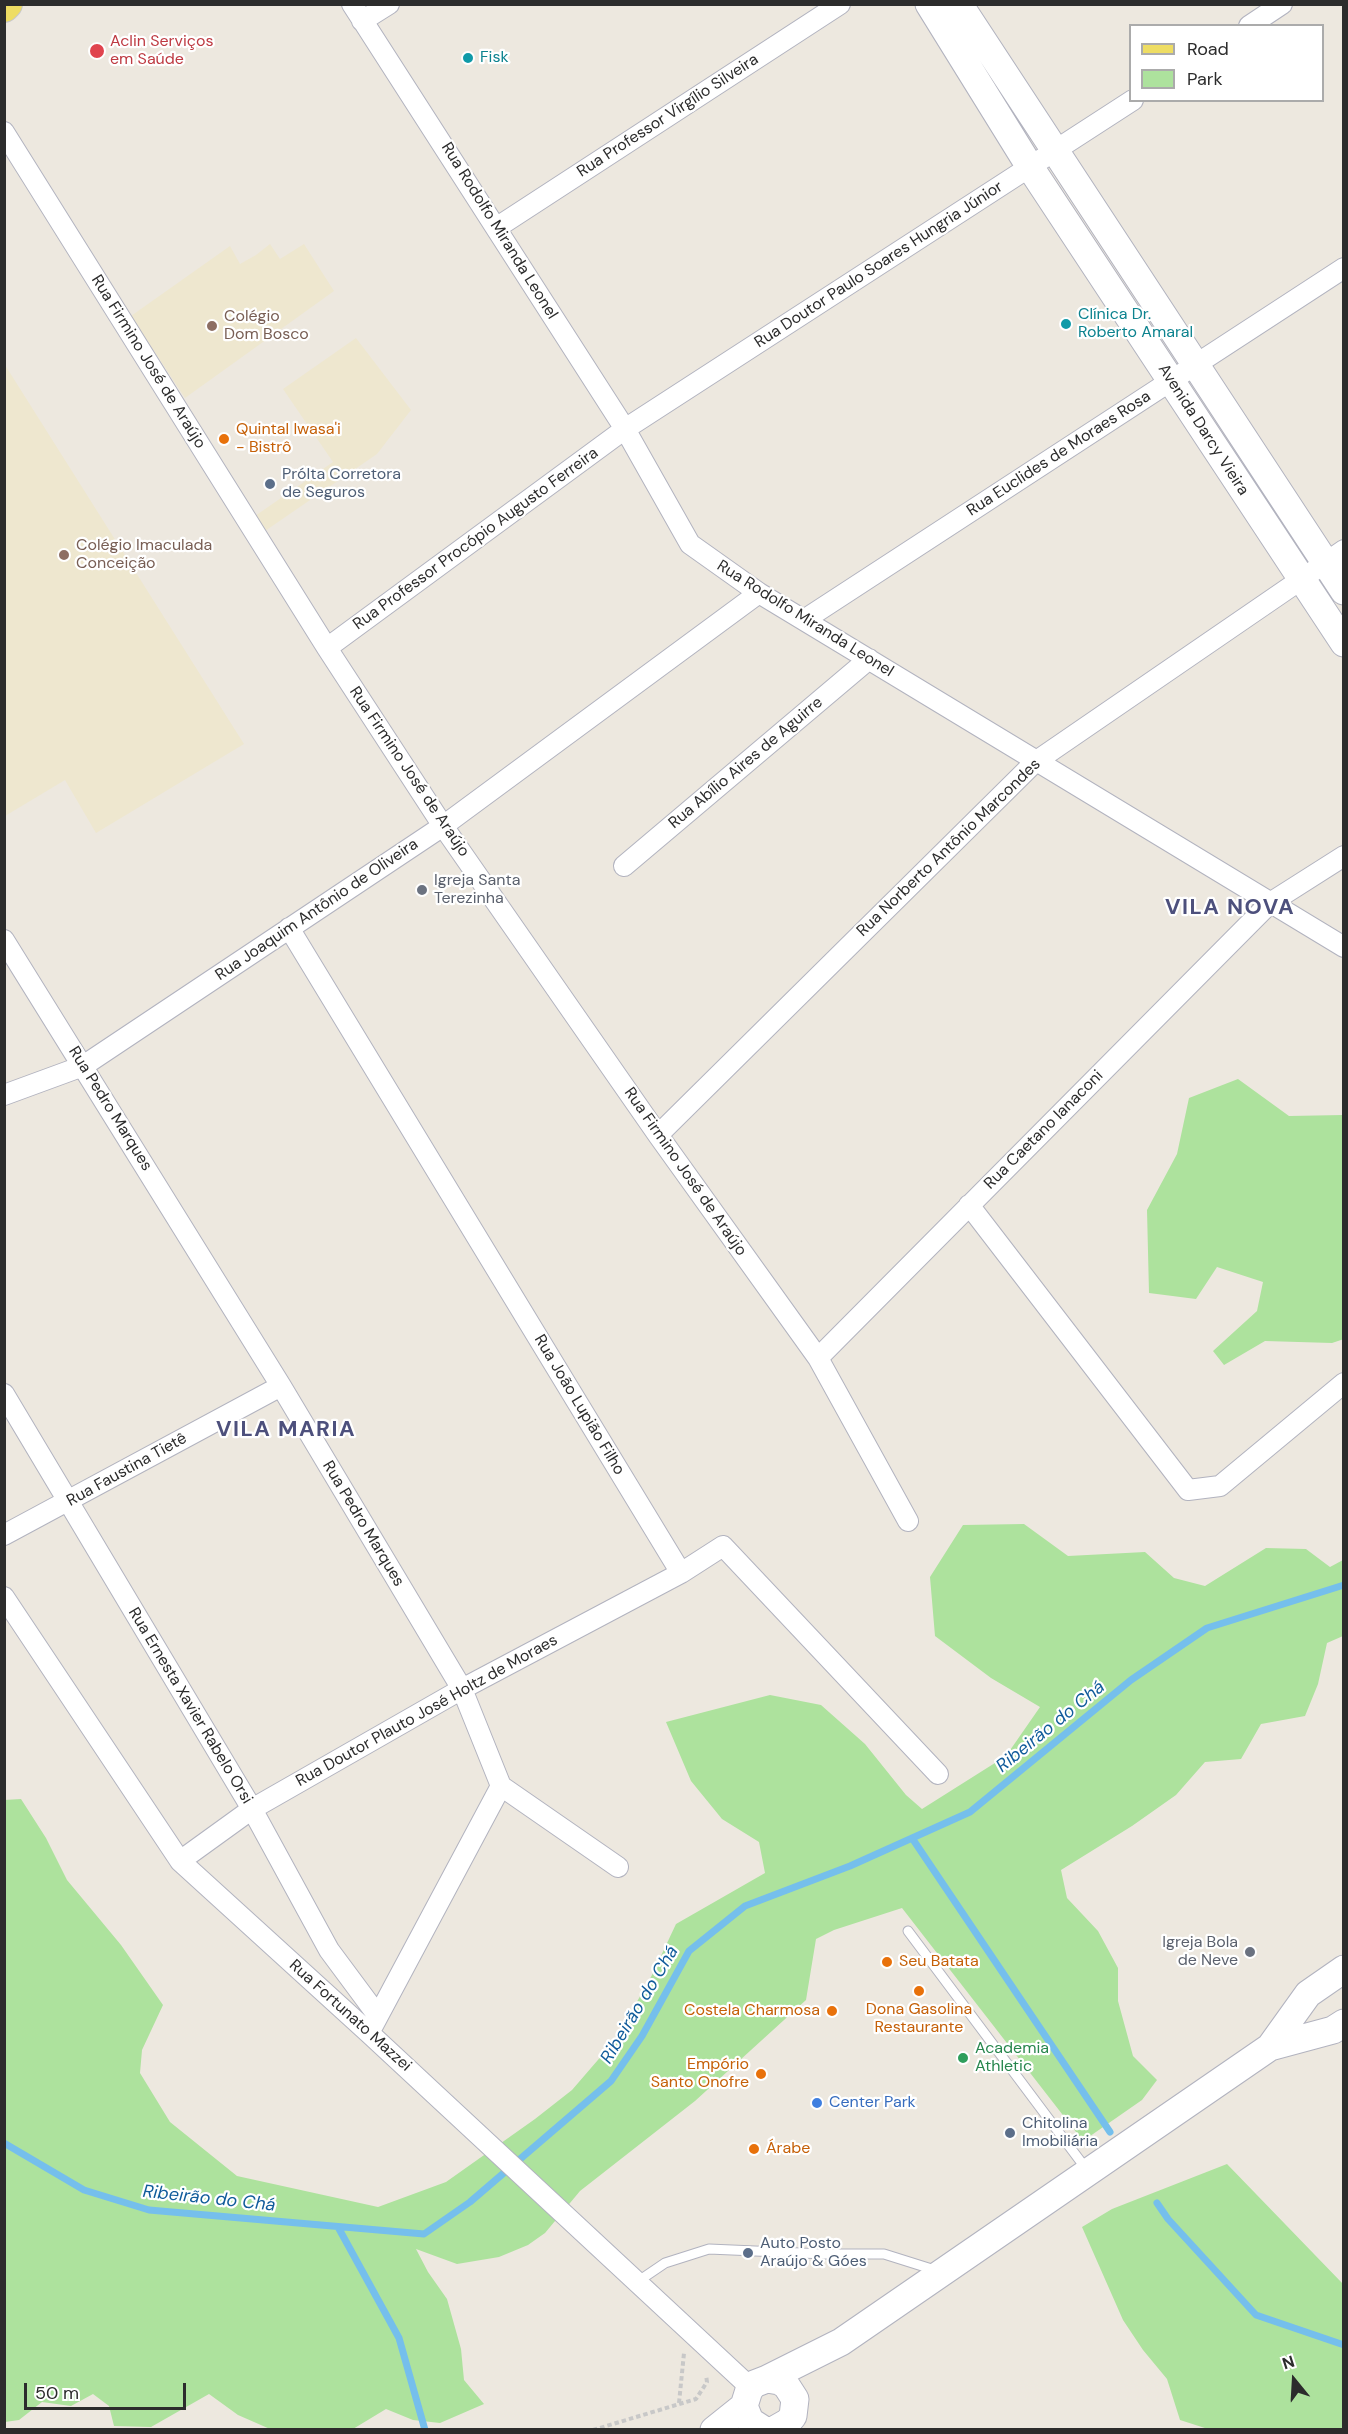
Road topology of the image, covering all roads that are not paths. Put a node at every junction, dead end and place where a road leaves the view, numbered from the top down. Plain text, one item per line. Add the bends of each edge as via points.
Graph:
1 (352, 4) edge
2 (389, 4) edge
3 (840, 4) edge
4 (929, 4) edge
5 (958, 4) edge
6 (1282, 4) edge
7 (362, 21) junction
8 (1252, 24) edge
9 (1130, 102) edge
10 (4, 132) edge
11 (1054, 152) junction
12 (1030, 167) junction
13 (496, 228) junction
14 (1344, 268) edge
15 (1194, 365) junction
16 (1170, 381) junction
17 (625, 429) junction
18 (1334, 557) edge
19 (1301, 579) junction
20 (1344, 591) edge
21 (759, 593) junction
22 (804, 620) junction
23 (1344, 643) edge
24 (327, 648) junction
25 (868, 659) junction
26 (1035, 762) junction
27 (443, 826) junction
28 (1344, 856) edge
29 (624, 866) dead end
30 (1270, 903) junction
31 (289, 928) junction
32 (4, 940) edge
33 (1344, 947) edge
34 (83, 1066) junction
35 (4, 1095) edge
36 (658, 1135) junction
37 (969, 1205) junction
38 (818, 1358) junction
39 (1344, 1383) edge
40 (281, 1386) junction
41 (4, 1394) edge
42 (69, 1501) junction
43 (908, 1521) dead end
44 (4, 1535) edge
45 (681, 1573) junction
46 (4, 1597) edge
47 (11, 1622) edge
48 (462, 1689) junction
49 (938, 1774) dead end
50 (501, 1786) junction
51 (252, 1809) junction
52 (180, 1861) junction
53 (618, 1867) dead end
54 (908, 1931) dead end
55 (1344, 1969) edge
56 (1344, 2023) edge
57 (374, 2024) junction
58 (1270, 2048) junction
59 (1089, 2172) junction
60 (943, 2272) junction
61 (637, 2282) junction
62 (842, 2342) junction
63 (754, 2391) junction
64 (798, 2412) edge
65 (714, 2430) edge
66 (764, 2430) edge
67 (774, 2430) edge

1 - 7 street, Rua Rodolfo Miranda Leonel
2 - 7 street
3 - 13 street, Rua Professor Virgílio Silveira
4 - 12 main road, Avenida Darcy Vieira
5 - 11 main road, Avenida Darcy Vieira
6 - 8 street
7 - 13 street, Rua Rodolfo Miranda Leonel
9 - 11 street, Rua Doutor Paulo Soares Hungria Júnior
10 - 24 street, Rua Firmino José de Araújo
11 - 12 street, Rua Doutor Paulo Soares Hungria Júnior
11 - 15 main road, Avenida Darcy Vieira
12 - 16 main road, Avenida Darcy Vieira
12 - 17 street, Rua Doutor Paulo Soares Hungria Júnior
13 - 17 street, Rua Rodolfo Miranda Leonel
14 - 15 street, Rua Euclides de Moraes Rosa
15 - 16 street, Rua Euclides de Moraes Rosa
15 - 18 main road, Avenida Darcy Vieira
16 - 19 main road, Avenida Darcy Vieira
16 - 22 street, Rua Euclides de Moraes Rosa
17 - 21 street, Rua Rodolfo Miranda Leonel via 690,544
17 - 24 street, Rua Professor Procópio Augusto Ferreira
18 - 19 street, Rua Norberto Antônio Marcondes
18 - 20 main road, Avenida Darcy Vieira
19 - 23 main road, Avenida Darcy Vieira
19 - 26 street, Rua Norberto Antônio Marcondes
21 - 22 street, Rua Rodolfo Miranda Leonel
21 - 27 street, Rua Joaquim Antônio de Oliveira
22 - 25 street, Rua Rodolfo Miranda Leonel
24 - 27 street, Rua Firmino José de Araújo
25 - 26 street, Rua Rodolfo Miranda Leonel
25 - 29 street, Rua Abílio Aires de Aguirre
26 - 30 street, Rua Rodolfo Miranda Leonel
26 - 36 street, Rua Norberto Antônio Marcondes
27 - 31 street, Rua Joaquim Antônio de Oliveira
27 - 36 street, Rua Firmino José de Araújo
28 - 30 street, Rua Caetano Ianaconi
30 - 33 street, Rua Rodolfo Miranda Leonel
30 - 37 street, Rua Caetano Ianaconi
31 - 34 street, Rua Joaquim Antônio de Oliveira
31 - 45 street, Rua João Lupião Filho
32 - 34 street, Rua Pedro Marques
34 - 35 street, Rua Joaquim Antônio de Oliveira
34 - 40 street, Rua Pedro Marques
36 - 38 street, Rua Firmino José de Araújo
37 - 38 street, Rua Caetano Ianaconi
37 - 39 street via 1188,1490 1220,1486
38 - 43 street, Rua Firmino José de Araújo
40 - 42 street, Rua Faustina Tietê
40 - 48 street, Rua Pedro Marques
41 - 42 street, Rua Ernesta Xavier Rabelo Orsi
42 - 44 street, Rua Faustina Tietê
42 - 51 street, Rua Ernesta Xavier Rabelo Orsi
45 - 48 street, Rua Doutor Plauto José Holtz de Moraes
45 - 49 street via 723,1546
46 - 47 street, Rua Fortunato Mazzei
47 - 52 street, Rua Fortunato Mazzei
48 - 50 street, Rua Pedro Marques
48 - 51 street, Rua Doutor Plauto José Holtz de Moraes
50 - 53 street
50 - 57 street
51 - 52 street, Rua Doutor Plauto José Holtz de Moraes
51 - 57 street, Rua Ernesta Xavier Rabelo Orsi
52 - 57 street, Rua Fortunato Mazzei
54 - 59 lane
55 - 58 main road via 1308,1994
56 - 58 main road via 1333,2030
57 - 61 street, Rua Fortunato Mazzei via 488,2143
58 - 59 main road
59 - 60 main road
60 - 61 lane via 884,2254 709,2249 665,2263
60 - 62 main road
61 - 63 street, Rua Fortunato Mazzei
62 - 63 main road
62 - 64 main road
63 - 64 main road via 779,2381 786,2385
63 - 65 main road
63 - 66 main road via 750,2421
64 - 67 main road

